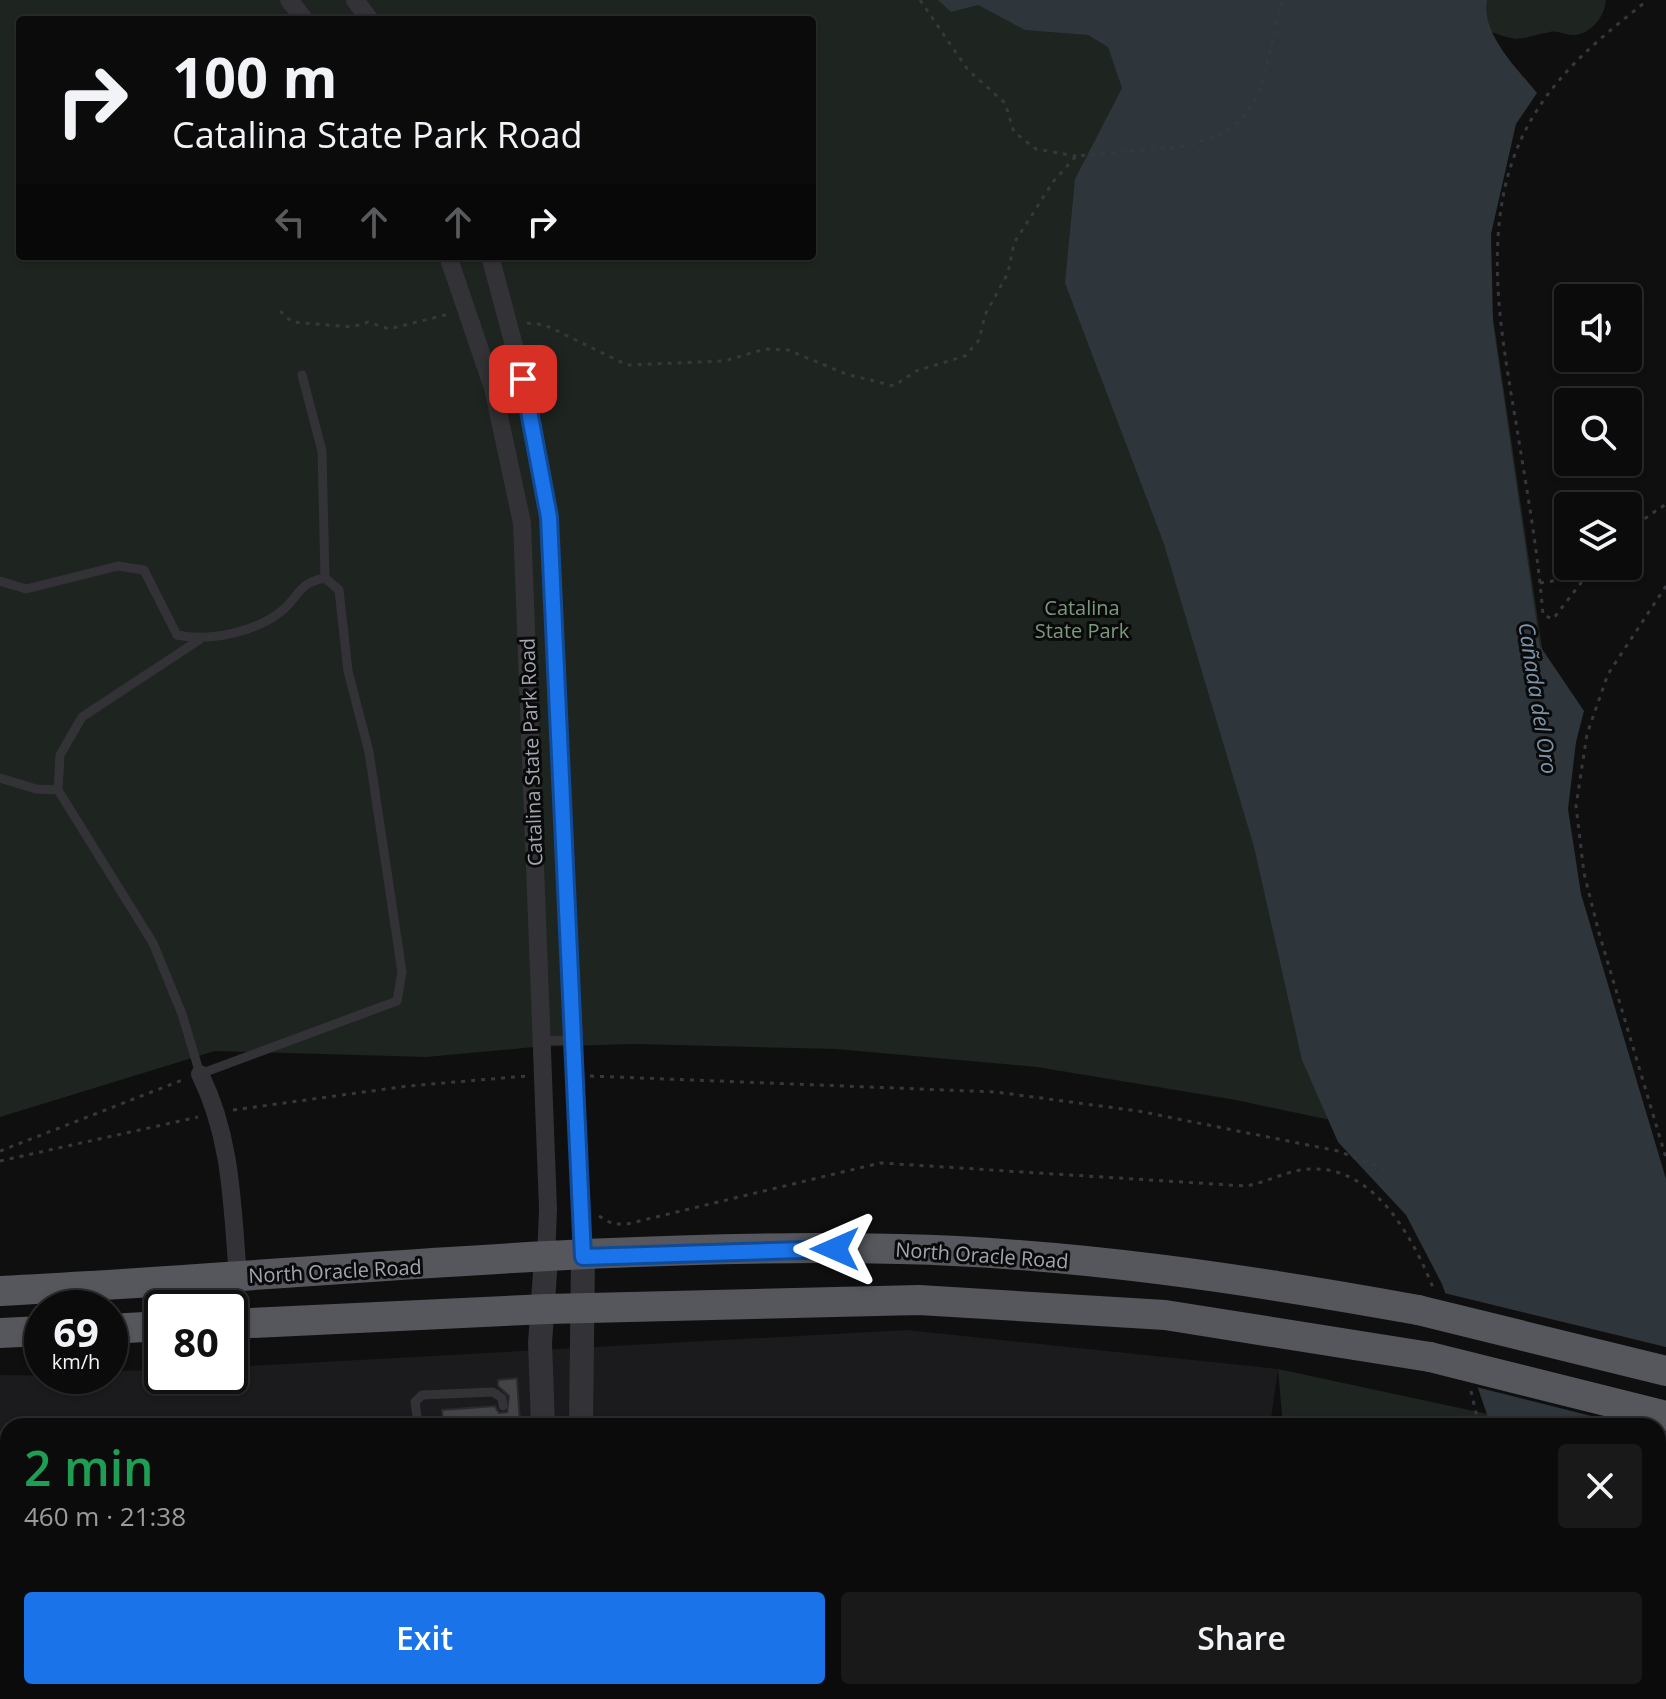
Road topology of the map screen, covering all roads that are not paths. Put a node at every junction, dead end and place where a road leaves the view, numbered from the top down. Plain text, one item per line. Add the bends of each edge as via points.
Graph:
1 (289, 0) edge
2 (302, 16) edge
3 (449, 260) edge
4 (491, 260) edge
5 (302, 375) dead end
6 (325, 578) junction
7 (0, 581) edge
8 (199, 640) junction
9 (0, 778) edge
10 (58, 790) junction
11 (575, 1040) junction
12 (542, 1041) junction
13 (200, 1074) junction
14 (583, 1257) junction
15 (546, 1259) junction
16 (238, 1277) junction
17 (0, 1291) edge
18 (582, 1308) junction
19 (543, 1309) junction
20 (248, 1323) edge
21 (24, 1332) edge
22 (0, 1333) edge
23 (1666, 1371) edge
24 (503, 1406) dead end
25 (1666, 1416) edge
26 (417, 1417) dead end
27 (543, 1418) edge
28 (581, 1418) edge

1 - 2 street
3 - 12 street, Catalina State Park Road via 493,388 522,523
4 - 11 street, Catalina State Park Road via 523,379 549,517
5 - 6 lane via 322,451
6 - 8 lane via 304,583 284,609 263,623
6 - 13 lane via 339,590 348,671 369,752 402,972 397,1001
7 - 8 lane via 26,589 118,566 144,570 177,635
8 - 10 lane via 82,717 60,755
9 - 10 lane
10 - 13 lane via 153,943
11 - 12 lane
11 - 14 street, Catalina State Park Road
12 - 15 street, Catalina State Park Road
13 - 16 street via 227,1145
14 - 15 highway, North Oracle Road
14 - 18 street, Catalina State Park Road
14 - 23 highway, North Oracle Road, bridge via 759,1249 989,1253 1426,1302
15 - 16 highway, North Oracle Road
15 - 19 street
16 - 17 highway, North Oracle Road
18 - 19 highway
18 - 25 highway, bridge via 919,1300 1165,1315 1430,1357
18 - 28 street, Catalina State Park Road
19 - 20 highway
19 - 27 street
21 - 22 highway
24 - 26 lane via 493,1392 422,1395 415,1402

